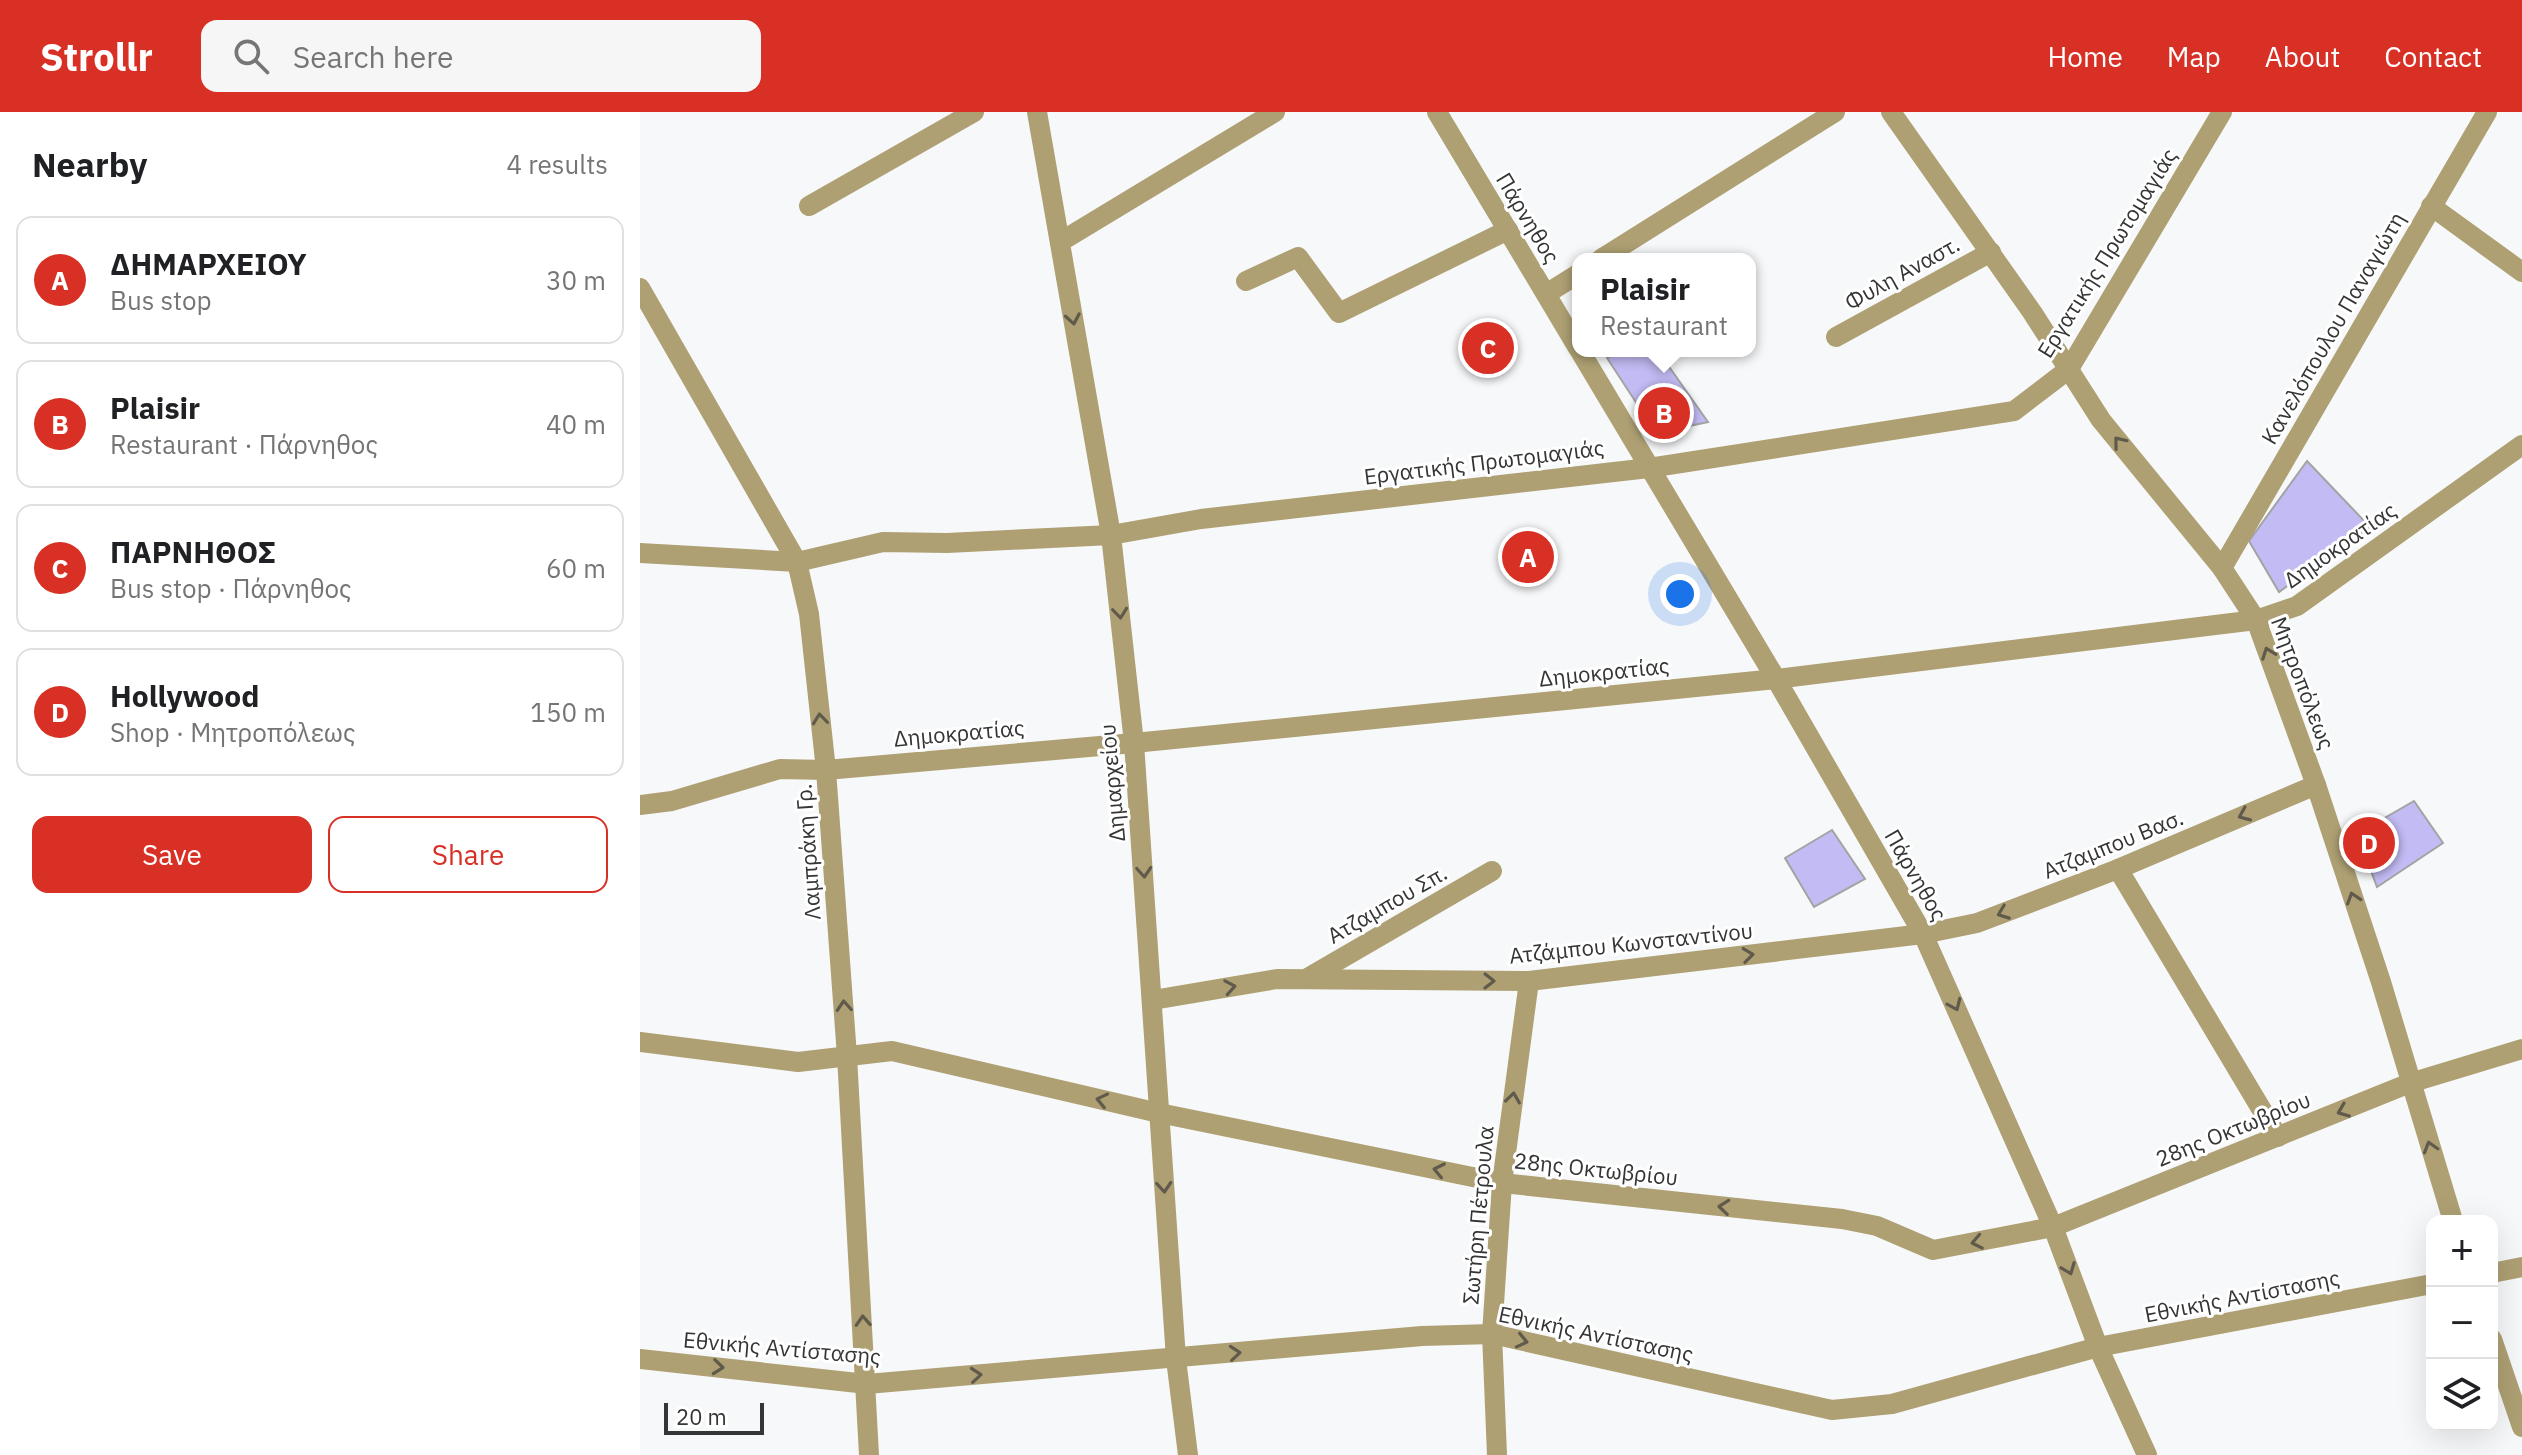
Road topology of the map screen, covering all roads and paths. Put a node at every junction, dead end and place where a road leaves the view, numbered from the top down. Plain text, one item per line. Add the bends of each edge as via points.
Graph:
1 (974, 112) edge
2 (1037, 112) edge
3 (1275, 112) edge
4 (1437, 112) edge
5 (1835, 112) edge
6 (1891, 112) edge
7 (2222, 112) edge
8 (2487, 112) edge
9 (809, 206) dead end
10 (2431, 206) junction
11 (1508, 230) junction
12 (1060, 242) junction
13 (1991, 252) junction
14 (1611, 253) edge
15 (2522, 272) edge
16 (1572, 278) edge
17 (1246, 281) dead end
18 (640, 288) edge
19 (1546, 294) junction
20 (1836, 337) dead end
21 (1572, 338) edge
22 (1583, 357) edge
23 (2069, 369) junction
24 (2522, 445) edge
25 (1649, 468) junction
26 (1111, 535) junction
27 (640, 553) edge
28 (797, 562) junction
29 (2222, 568) junction
30 (2256, 620) junction
31 (1776, 679) junction
32 (1134, 743) junction
33 (826, 770) junction
34 (2316, 785) junction
35 (640, 805) edge
36 (2118, 869) junction
37 (1492, 871) dead end
38 (1923, 934) junction
39 (1306, 979) junction
40 (1529, 981) junction
41 (1153, 1000) junction
42 (640, 1042) edge
43 (2522, 1049) edge
44 (847, 1056) junction
45 (2410, 1083) junction
46 (1159, 1113) junction
47 (2278, 1137) junction
48 (1502, 1183) junction
49 (2451, 1215) edge
50 (2053, 1227) junction
51 (2522, 1267) edge
52 (2498, 1272) edge
53 (2426, 1285) edge
54 (1492, 1334) junction
55 (2098, 1347) junction
56 (2498, 1357) edge
57 (640, 1359) edge
58 (1176, 1359) junction
59 (867, 1384) junction
60 (2522, 1427) edge
61 (869, 1455) edge
62 (1188, 1455) edge
63 (1497, 1455) edge
64 (2147, 1455) edge

1 - 9 street
2 - 12 street, Δημαρχείου
3 - 12 street
4 - 11 street, Πάρνηθος
5 - 14 street
6 - 13 street, Μητροπόλεως
7 - 23 street, Εργατικής Πρωτομαγιάς
8 - 10 street, Κανελόπουλου Παναγιώτη
10 - 15 street
10 - 29 street, Κανελόπουλου Παναγιώτη
11 - 17 street via 1339,313 1298,257
11 - 19 street, Πάρνηθος
12 -> 26 street, Δημαρχείου
13 - 20 street, Φυλη Αναστ.
13 - 23 street, Μητροπόλεως
16 - 19 street
18 - 28 street, Λαμπράκη Γρ.
19 - 21 street, Πάρνηθος
22 - 25 street, Πάρνηθος
23 - 25 street, Εργατικής Πρωτομαγιάς via 2014,411
29 -> 23 street, Μητροπόλεως via 2101,420
24 - 30 street, Δημοκρατίας via 2297,606
25 - 26 street, Εργατικής Πρωτομαγιάς via 1201,519
25 - 31 street, Πάρνηθος
26 - 28 street, Εργατικής Πρωτομαγιάς via 883,542
26 -> 32 street, Δημαρχείου
27 - 28 street, Εργατικής Πρωτομαγιάς
33 -> 28 street, Λαμπράκη Γρ. via 809,614
29 - 30 street, Μητροπόλεως
30 - 31 street, Δημοκρατίας
34 -> 30 street, Μητροπόλεως
31 - 32 street, Δημοκρατίας
31 - 38 street, Πάρνηθος
32 - 33 street, Δημοκρατίας
32 -> 41 street, Δημαρχείου
33 - 35 street, Δημοκρατίας via 780,769 672,801
44 -> 33 street, Λαμπράκη Γρ.
34 -> 36 street, Ατζαμπου Βασ.
45 -> 34 street, Μητροπόλεως
36 -> 38 street, Ατζαμπου Βασ. via 1977,923
36 - 47 street
37 - 39 street, Ατζαμπου Σπ.
40 -> 38 street, Ατζάμπου Κωνσταντίνου
38 -> 50 street, Πάρνηθος
39 -> 40 street, Ατζάμπου Κωνσταντίνου
41 -> 39 street, Ατζάμπου Κωνσταντίνου
48 -> 40 street, Σωτήρη Πέτρουλα
41 - 46 street, Δημαρχείου
42 - 44 street, 28ης Οκτωβρίου via 798,1062
43 - 45 street, 28ης Οκτωβρίου
46 -> 44 street, 28ης Οκτωβρίου via 892,1051
59 -> 44 street, Λαμπράκη Γρ.
45 -> 47 street, 28ης Οκτωβρίου
49 -> 45 street, Μητροπόλεως
48 -> 46 street, 28ης Οκτωβρίου
46 -> 58 street, Δημαρχείου
47 - 50 street, 28ης Οκτωβρίου
50 -> 48 street, 28ης Οκτωβρίου via 1933,1250 1877,1226 1842,1219
48 - 54 street, Σωτήρη Πέτρουλα
50 -> 55 street, Πάρνηθος
51 - 52 street
53 - 55 street, Εθνικής Αντίστασης
54 -> 55 street, Εθνικής Αντίστασης via 1832,1410 1892,1404
58 -> 54 street, Εθνικής Αντίστασης
54 - 63 street, Σωτήρη Πέτρουλα
55 - 64 street, Πάρνηθος
56 - 60 street
57 -> 59 street, Εθνικής Αντίστασης
59 -> 58 street, Εθνικής Αντίστασης
58 - 62 street, Δημαρχείου
59 - 61 street, Λαμπράκη Γρ.

